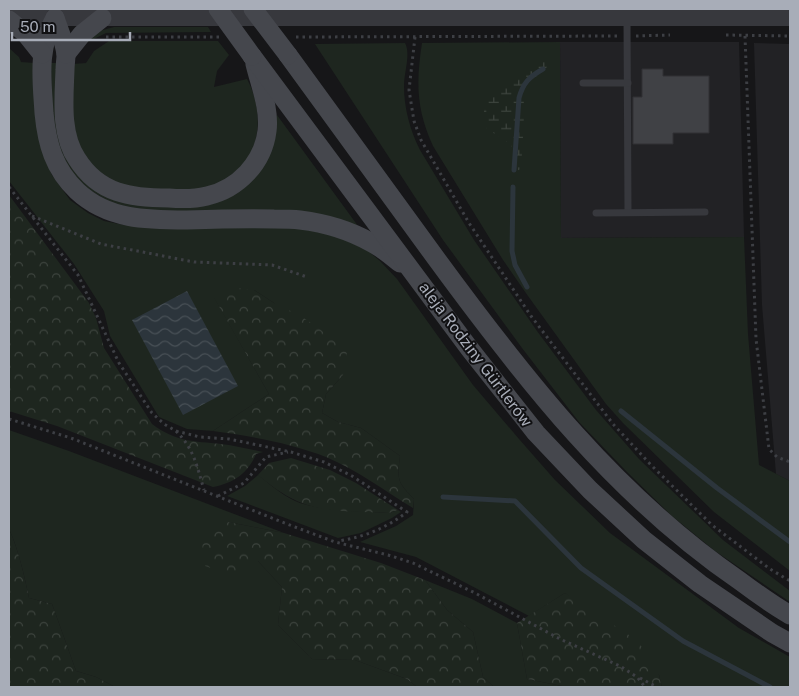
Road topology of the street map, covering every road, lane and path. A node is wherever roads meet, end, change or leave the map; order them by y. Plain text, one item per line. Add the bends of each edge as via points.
1 (218, 9) edge
2 (253, 9) edge
3 (55, 12) edge
4 (564, 13) edge
5 (621, 14) edge
6 (102, 18) junction
7 (745, 18) junction
8 (790, 18) edge
9 (9, 19) edge
10 (718, 35) dead end
11 (628, 36) junction
12 (675, 36) dead end
13 (745, 36) junction
14 (790, 36) edge
15 (220, 37) dead end
16 (415, 37) junction
17 (100, 42) dead end
18 (288, 46) junction
19 (42, 54) junction
20 (66, 54) junction
21 (252, 56) junction
22 (583, 83) dead end
23 (628, 84) junction
24 (9, 187) edge
25 (628, 212) junction
26 (705, 212) dead end
27 (596, 213) dead end
28 (31, 216) junction
29 (413, 272) junction
30 (307, 277) dead end
31 (9, 419) edge
32 (176, 431) junction
33 (290, 452) junction
34 (790, 462) edge
35 (204, 490) junction
36 (218, 496) junction
37 (335, 542) junction
38 (790, 581) edge
39 (790, 615) edge
40 (790, 644) edge
41 (637, 677) junction
42 (645, 687) edge
43 (657, 687) edge

1 - 21 main road, aleja Rodziny Gürtlerów, bridge
2 - 18 main road, aleja Rodziny Gürtlerów, bridge
3 - 6 street
3 - 9 street
3 - 19 main road
3 - 20 main road
4 - 5 street
4 - 6 street
5 - 7 street
5 - 11 lane
6 - 20 main road via 82,34
7 - 8 street
7 - 13 path
9 - 19 main road
10 - 13 path
11 - 12 path
11 - 16 path
11 - 23 lane
13 - 14 path
13 - 34 path via 756,339 769,449 777,457
15 - 17 path via 106,37
16 - 18 path
16 - 38 path via 409,90 421,140 469,223 531,316 613,424 651,465 712,525
18 - 39 main road, aleja Rodziny Gürtlerów via 490,331 552,409 660,519 715,564
19 - 29 main road via 46,132 56,164 70,184 104,210 148,220 300,220 336,228 372,243
20 - 21 main road via 68,136 75,157 87,173 121,194 185,199 227,190 254,165 262,150 268,116
21 - 29 main road, aleja Rodziny Gürtlerów
22 - 23 lane
23 - 25 lane
24 - 28 path
25 - 26 lane
25 - 27 lane
28 - 30 path via 101,244 194,262 272,265
28 - 32 path via 78,275 119,363 152,414
29 - 40 main road, aleja Rodziny Gürtlerów via 536,433 590,490 644,540 700,584
31 - 35 path via 71,438
32 - 33 path
32 - 35 path via 194,455
33 - 36 path via 266,457 244,483
33 - 37 path via 324,462 352,476 407,512 359,538
35 - 36 path
36 - 37 path
37 - 41 path via 413,563
41 - 42 path
41 - 43 path

